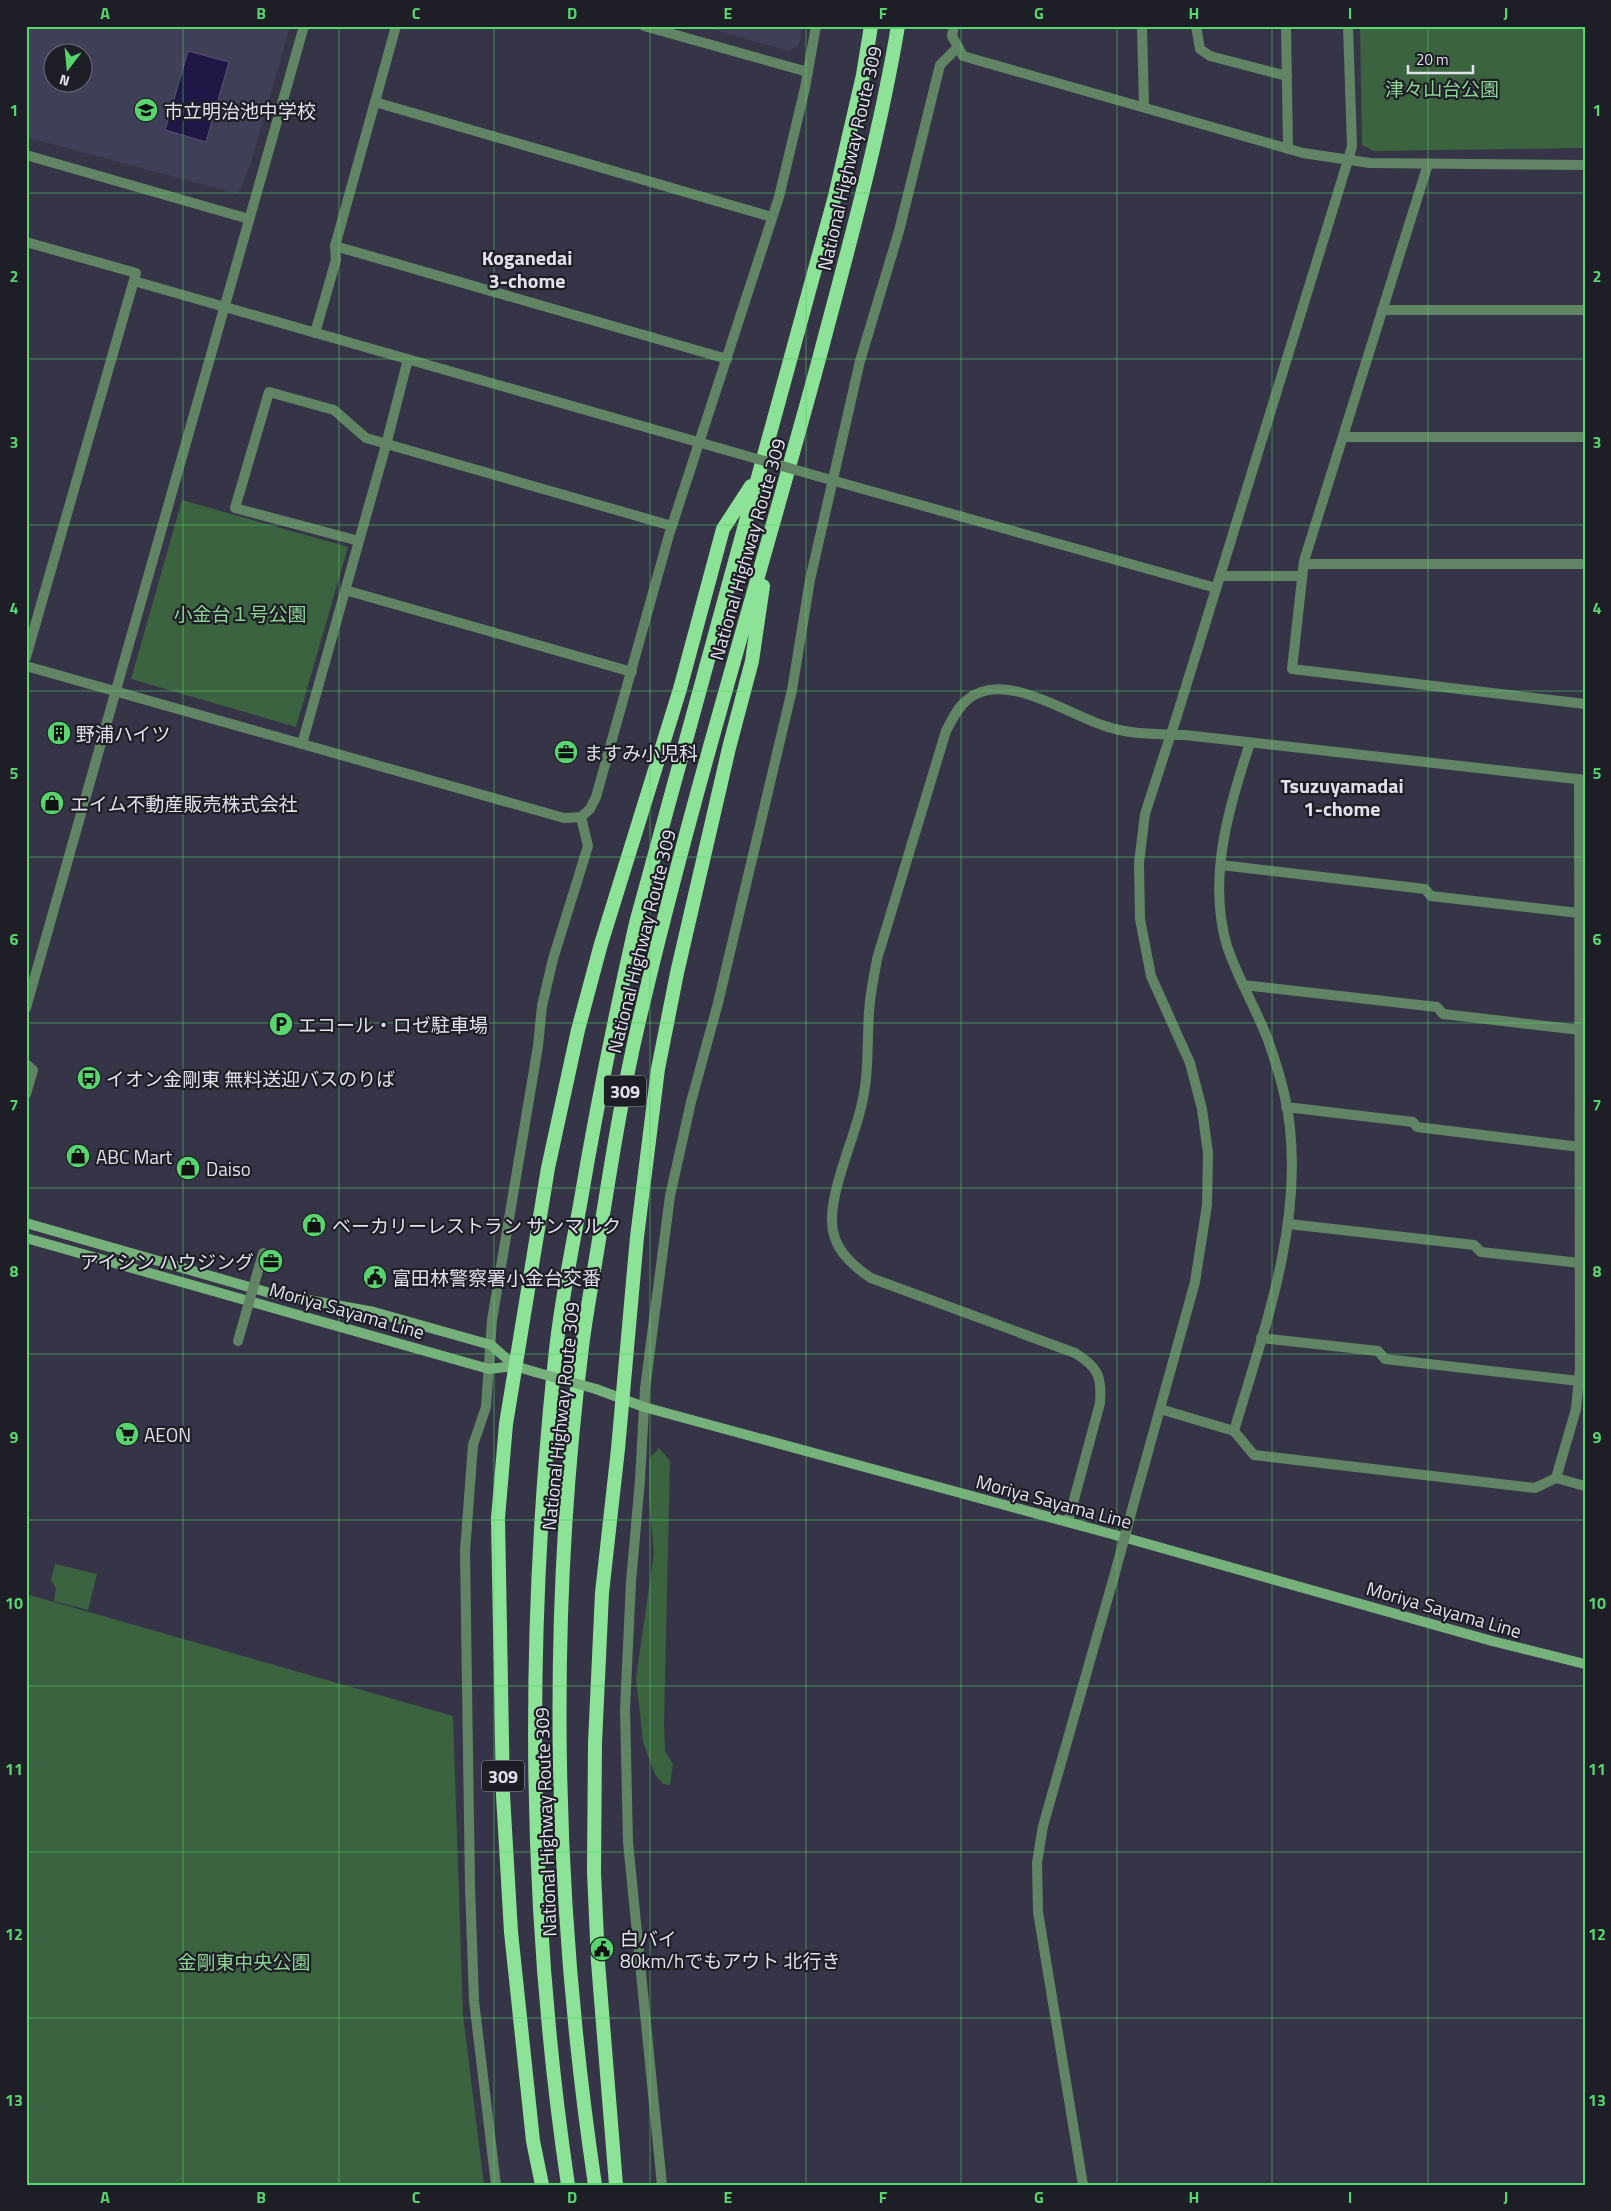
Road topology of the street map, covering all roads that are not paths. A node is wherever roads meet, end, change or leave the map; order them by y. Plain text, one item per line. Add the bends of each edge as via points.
1 (304, 26) edge
2 (396, 26) edge
3 (644, 26) edge
4 (816, 26) edge
5 (871, 26) edge
6 (898, 26) edge
7 (954, 26) edge
8 (1142, 26) edge
9 (1196, 26) edge
10 (1286, 26) edge
11 (1348, 26) edge
12 (958, 47) junction
13 (808, 72) junction
14 (1286, 76) junction
15 (374, 102) junction
16 (1144, 108) junction
17 (1288, 149) junction
18 (26, 155) edge
19 (1348, 160) junction
20 (1428, 164) junction
21 (1585, 165) edge
22 (772, 217) junction
23 (249, 219) junction
24 (26, 242) edge
25 (335, 246) junction
26 (134, 281) junction
27 (224, 307) junction
28 (1382, 310) junction
29 (1585, 310) edge
30 (316, 333) junction
31 (726, 359) junction
32 (408, 360) junction
33 (1343, 437) junction
34 (1585, 437) edge
35 (700, 443) junction
36 (386, 445) junction
37 (759, 474) junction
38 (833, 480) junction
39 (672, 526) junction
40 (771, 532) junction
41 (359, 541) junction
42 (1304, 564) junction
43 (1585, 564) edge
44 (1220, 576) junction
45 (1302, 576) junction
46 (1216, 588) junction
47 (345, 590) junction
48 (26, 657) edge
49 (26, 666) edge
50 (632, 672) junction
51 (116, 691) junction
52 (1585, 704) edge
53 (1250, 742) junction
54 (302, 744) junction
55 (1582, 780) edge
56 (581, 817) junction
57 (1221, 865) junction
58 (1580, 914) junction
59 (1243, 985) junction
60 (26, 1008) edge
61 (1580, 1030) junction
62 (26, 1064) edge
63 (26, 1094) edge
64 (1286, 1107) junction
65 (1580, 1147) junction
66 (1582, 1196) edge
67 (26, 1223) edge
68 (1289, 1224) junction
69 (26, 1238) edge
70 (263, 1253) dead end
71 (1580, 1263) junction
72 (1261, 1338) junction
73 (238, 1341) dead end
74 (490, 1345) junction
75 (515, 1366) junction
76 (489, 1368) junction
77 (1579, 1381) junction
78 (622, 1398) junction
79 (644, 1408) junction
80 (1160, 1409) junction
81 (1234, 1431) junction
82 (1556, 1478) junction
83 (1585, 1486) edge
84 (1068, 1522) junction
85 (1585, 1664) edge
86 (496, 2185) edge
87 (542, 2185) edge
88 (568, 2185) edge
89 (595, 2185) edge
90 (616, 2185) edge
91 (662, 2185) edge
92 (1083, 2185) edge

1 - 23 street
2 - 15 street
3 - 13 street
4 - 13 street
5 - 37 highway, National Highway Route 309 / 309 via 846,152
6 - 40 highway, National Highway Route 309 / 309 via 866,184
7 - 12 street via 952,36
8 - 16 street
9 - 14 street via 1200,49 1210,56
10 - 14 street
11 - 19 street via 1352,146
12 - 16 street via 963,56
12 - 38 street via 940,65 899,231 860,361
13 - 22 street
14 - 17 street
15 - 22 street
15 - 25 street
16 - 17 street
17 - 19 street
18 - 23 street
19 - 20 street
19 - 44 street
20 - 21 street
20 - 28 street
22 - 31 street
23 - 27 street
24 - 26 street via 136,273
25 - 30 street via 336,260
25 - 31 street
26 - 27 street
26 - 48 street
27 - 30 street
27 - 51 street
28 - 29 street
28 - 33 street
30 - 32 street
31 - 35 street
32 - 35 street
32 - 36 street
33 - 34 street
33 - 42 street
35 - 38 street, bridge
35 - 39 street
36 - 39 street
36 - 41 street
36 - 41 street via 366,438 334,410 268,392 234,508
37 - 75 highway via 723,529 680,689 580,1020 548,1168
37 - 88 highway, National Highway Route 309 / 309 via 629,952 609,1040 562,1301 554,1367 537,1594 535,1813 554,2083
38 - 46 street
38 - 79 street via 810,580 792,690 670,1196
39 - 50 street
40 - 78 highway via 752,661 666,1020 637,1237
40 - 89 highway, National Highway Route 309 / 309 via 675,877 640,1019 610,1171 582,1348 562,1606 562,1783 567,1940 581,2089
41 - 47 street
42 - 43 street
42 - 45 street
44 - 45 street
44 - 46 street
45 - 52 street via 1292,669
46 - 80 street, bridge via 1145,814 1139,863 1140,919 1151,976 1190,1063 1202,1109 1208,1153 1207,1205 1195,1282
47 - 50 street
47 - 54 street
49 - 51 street
50 - 56 street via 596,797
51 - 54 street
51 - 60 street
53 - 55 street
53 - 57 street via 1233,794
53 - 84 street via 1134,733 1103,726 1006,688 968,698 946,732 871,987 867,1075 833,1204 835,1240 855,1267 871,1278 1089,1361 1101,1384 1100,1403
54 - 56 street via 564,818
55 - 58 street
56 - 74 street via 588,846 542,1006
57 - 58 street via 1426,890 1431,896
57 - 59 street via 1221,917 1227,945
58 - 61 street
59 - 61 street via 1437,1007 1443,1014
59 - 64 street via 1268,1040
61 - 65 street
62 - 63 street via 33,1070
64 - 65 street
64 - 68 street via 1292,1171
65 - 66 street
66 - 71 street
67 - 74 main road, Moriya Sayama Line via 270,1293 374,1312
68 - 71 street via 1474,1245 1481,1252
68 - 72 street
69 - 76 main road, Moriya Sayama Line
70 - 73 street, bridge
71 - 77 street
72 - 77 street via 1378,1351 1385,1359
72 - 81 street
74 - 75 main road, Moriya Sayama Line
74 - 76 street
75 - 76 main road, Moriya Sayama Line
75 - 78 main road, Moriya Sayama Line, bridge
75 - 87 highway, 309 via 498,1518 503,1795 511,1932 533,2141
76 - 86 street via 486,1407 472,1445 465,1627 474,2001
77 - 82 street via 1576,1409
78 - 79 main road, Moriya Sayama Line
78 - 90 highway via 602,1593 595,1743 594,1872
79 - 84 main road, Moriya Sayama Line
79 - 91 street via 626,1699 627,1833
80 - 81 street
80 - 92 street, bridge via 1043,1826 1036,1863 1038,1912
81 - 82 street via 1254,1454 1535,1488
82 - 83 street
84 - 85 main road, Moriya Sayama Line

